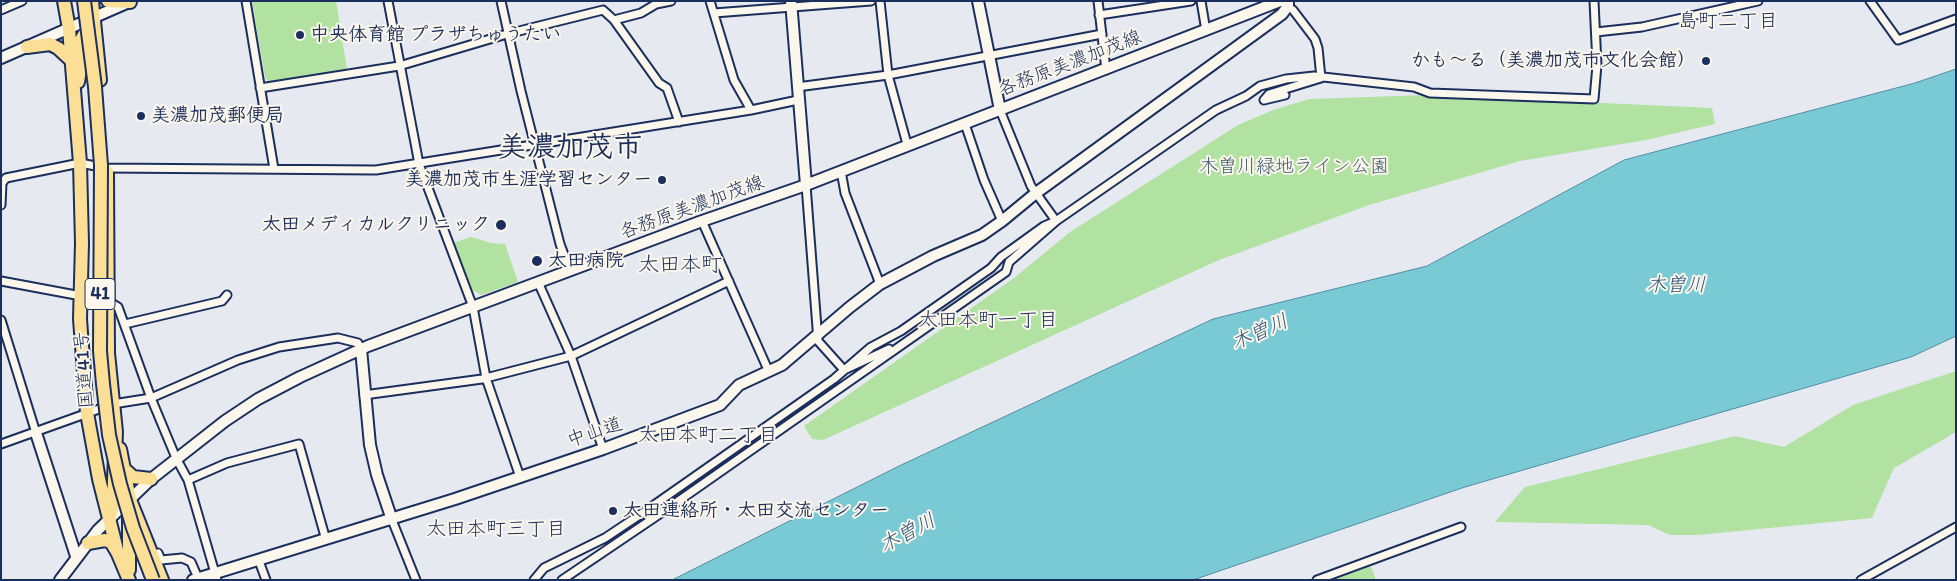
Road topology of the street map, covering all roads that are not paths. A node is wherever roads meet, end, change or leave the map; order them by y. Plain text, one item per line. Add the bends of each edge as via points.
1 (22, 1) edge
2 (64, 1) edge
3 (82, 1) edge
4 (92, 1) edge
5 (108, 1) edge
6 (246, 1) edge
7 (388, 1) edge
8 (501, 1) edge
9 (671, 1) edge
10 (710, 1) edge
11 (871, 1) edge
12 (880, 1) edge
13 (978, 1) edge
14 (1098, 1) edge
15 (1192, 1) edge
16 (1201, 1) edge
17 (1280, 1) edge
18 (1594, 1) edge
19 (1758, 1) edge
20 (1870, 1) edge
21 (130, 2) edge
22 (792, 4) edge
23 (1290, 6) edge
24 (1, 10) edge
25 (714, 13) junction
26 (1099, 15) junction
27 (94, 18) junction
28 (1956, 19) edge
29 (614, 20) junction
30 (69, 29) junction
31 (1206, 31) junction
32 (1596, 32) junction
33 (507, 34) junction
34 (1102, 34) junction
35 (27, 47) junction
36 (989, 54) junction
37 (1, 58) edge
38 (71, 60) junction
39 (399, 66) junction
40 (1106, 70) junction
41 (888, 75) junction
42 (1321, 78) junction
43 (797, 87) junction
44 (260, 88) junction
45 (1286, 95) dead end
46 (798, 100) junction
47 (751, 110) junction
48 (1000, 110) junction
49 (76, 122) junction
50 (679, 122) junction
51 (965, 124) junction
52 (907, 144) junction
53 (535, 145) junction
54 (80, 163) junction
55 (419, 164) junction
56 (106, 168) junction
57 (274, 169) junction
58 (841, 170) junction
59 (806, 185) junction
60 (1036, 193) junction
61 (1, 205) edge
62 (702, 221) junction
63 (1002, 221) junction
64 (1056, 221) junction
65 (570, 271) junction
66 (1, 281) edge
67 (729, 281) junction
68 (538, 282) junction
69 (880, 284) junction
70 (227, 295) dead end
71 (80, 296) junction
72 (108, 302) junction
73 (473, 307) junction
74 (115, 315) junction
75 (1, 320) edge
76 (125, 324) junction
77 (817, 335) junction
78 (894, 349) junction
79 (361, 350) junction
80 (571, 356) junction
81 (844, 370) junction
82 (769, 372) junction
83 (486, 378) junction
84 (364, 395) junction
85 (151, 398) junction
86 (112, 404) junction
87 (87, 413) junction
88 (116, 432) junction
89 (36, 433) junction
90 (1, 444) edge
91 (603, 449) junction
92 (176, 458) junction
93 (123, 468) junction
94 (520, 477) junction
95 (151, 478) junction
96 (188, 480) junction
97 (130, 500) junction
98 (109, 518) junction
99 (392, 520) junction
100 (139, 524) junction
101 (1461, 527) dead end
102 (1956, 527) edge
103 (326, 540) junction
104 (88, 543) junction
105 (118, 554) junction
106 (76, 556) junction
107 (182, 558) junction
108 (259, 561) junction
109 (216, 577) edge
110 (155, 578) edge
111 (196, 579) edge
112 (60, 580) edge
113 (130, 580) edge
114 (266, 580) edge
115 (416, 580) edge
116 (534, 580) edge
117 (562, 580) edge
118 (1317, 580) edge
119 (1861, 580) edge

1 - 24 street
2 - 30 highway
3 - 30 highway via 80,18
3 - 110 highway, 国道41号 / 41, bridge via 95,87 101,164 100,351 104,392 120,484 133,528
4 - 27 highway
5 - 21 highway
6 - 44 street
7 - 39 street
8 - 33 street
9 - 29 street
10 - 25 street
11 - 22 street
12 - 41 street
13 - 36 street
14 - 26 street
15 - 26 street
16 - 31 street
17 - 31 street, 各務原美濃加茂線
18 - 32 street
19 - 32 street via 1642,27
20 - 28 street via 1898,40
21 - 27 street
22 - 25 street
22 - 43 street
23 - 42 street via 1311,32 1318,48
23 - 60 street, 中山道
25 - 47 street via 734,80
26 - 34 street
27 - 30 street
27 - 49 highway via 81,40
27 - 56 highway
29 - 33 street via 603,10
29 - 50 street via 659,83 667,88
30 - 35 street
30 - 38 highway
31 - 40 street, 各務原美濃加茂線
32 - 42 street via 1594,98 1430,93 1388,83
33 - 39 street
33 - 53 street
34 - 36 street
34 - 40 street
35 - 37 street
35 - 38 highway via 50,44
36 - 41 street
36 - 48 street
38 - 49 highway
39 - 44 street
39 - 55 street
40 - 48 street, 各務原美濃加茂線
41 - 43 street
41 - 52 street
42 - 45 street via 1269,94 1264,100
42 - 64 street via 1286,79 1260,86 1216,110
43 - 46 street
44 - 57 street
46 - 47 street
46 - 59 street
47 - 50 street
48 - 51 street, 各務原美濃加茂線
48 - 60 street
49 - 54 highway
50 - 53 street
51 - 52 street, 各務原美濃加茂線
51 - 63 street
52 - 58 street, 各務原美濃加茂線
53 - 55 street
53 - 65 street
54 - 56 street
54 - 61 street via 6,178 2,183
54 - 71 highway
55 - 57 street via 376,170
55 - 73 street
56 - 57 street
56 - 72 highway
58 - 59 street, 各務原美濃加茂線
58 - 69 street via 845,193
59 - 62 street, 各務原美濃加茂線
59 - 77 street
60 - 63 street, 中山道
60 - 64 street
62 - 65 street, 各務原美濃加茂線
62 - 67 street
63 - 69 street, 中山道 via 982,235
64 - 78 street via 1009,262 1006,272
64 - 81 street via 1000,257 991,268 902,331 871,347
65 - 68 street, 各務原美濃加茂線
66 - 71 street
67 - 80 street
67 - 82 street
68 - 73 street, 各務原美濃加茂線
68 - 80 street
69 - 77 street, 中山道
70 - 76 street via 222,301
71 - 72 street
71 - 87 highway
72 - 74 highway
73 - 79 street, 各務原美濃加茂線
73 - 83 street
74 - 76 street
74 - 86 highway
75 - 89 street
76 - 85 street
77 - 81 street via 818,341
77 - 82 street, 中山道
78 - 81 street
78 - 117 street
79 - 84 street
79 - 85 street via 358,343 338,338 279,347 238,360
79 - 92 street, 各務原美濃加茂線 via 258,399
80 - 83 street
80 - 91 street
81 - 116 street via 644,512 605,538 544,568
82 - 91 street, 中山道 via 739,385 720,406
83 - 84 street
83 - 94 street
84 - 99 street via 373,462
85 - 86 street
85 - 92 street
86 - 87 street
86 - 88 highway
87 - 89 street
87 - 98 highway
88 - 93 highway
88 - 98 highway via 113,505
89 - 90 street
89 - 106 street
91 - 94 street, 中山道
92 - 95 street, 各務原美濃加茂線
92 - 96 street
93 - 95 highway via 134,477
93 - 97 highway
94 - 99 street, 中山道
95 - 97 street, 各務原美濃加茂線
96 - 103 street via 227,462 299,444
96 - 109 street
97 - 98 street, 各務原美濃加茂線
97 - 100 highway
97 - 113 highway
98 - 104 street, 各務原美濃加茂線
98 - 105 highway
99 - 103 street, 中山道
99 - 115 street
100 - 107 street via 147,531 161,560
100 - 110 highway
101 - 118 street
102 - 119 street
103 - 108 street, 中山道
104 - 105 highway via 111,542
104 - 106 street, 各務原美濃加茂線
105 - 113 highway
106 - 112 street, 各務原美濃加茂線
107 - 110 street via 162,566
107 - 111 street via 191,562
108 - 109 street, 中山道
108 - 114 street
109 - 111 street, 中山道

